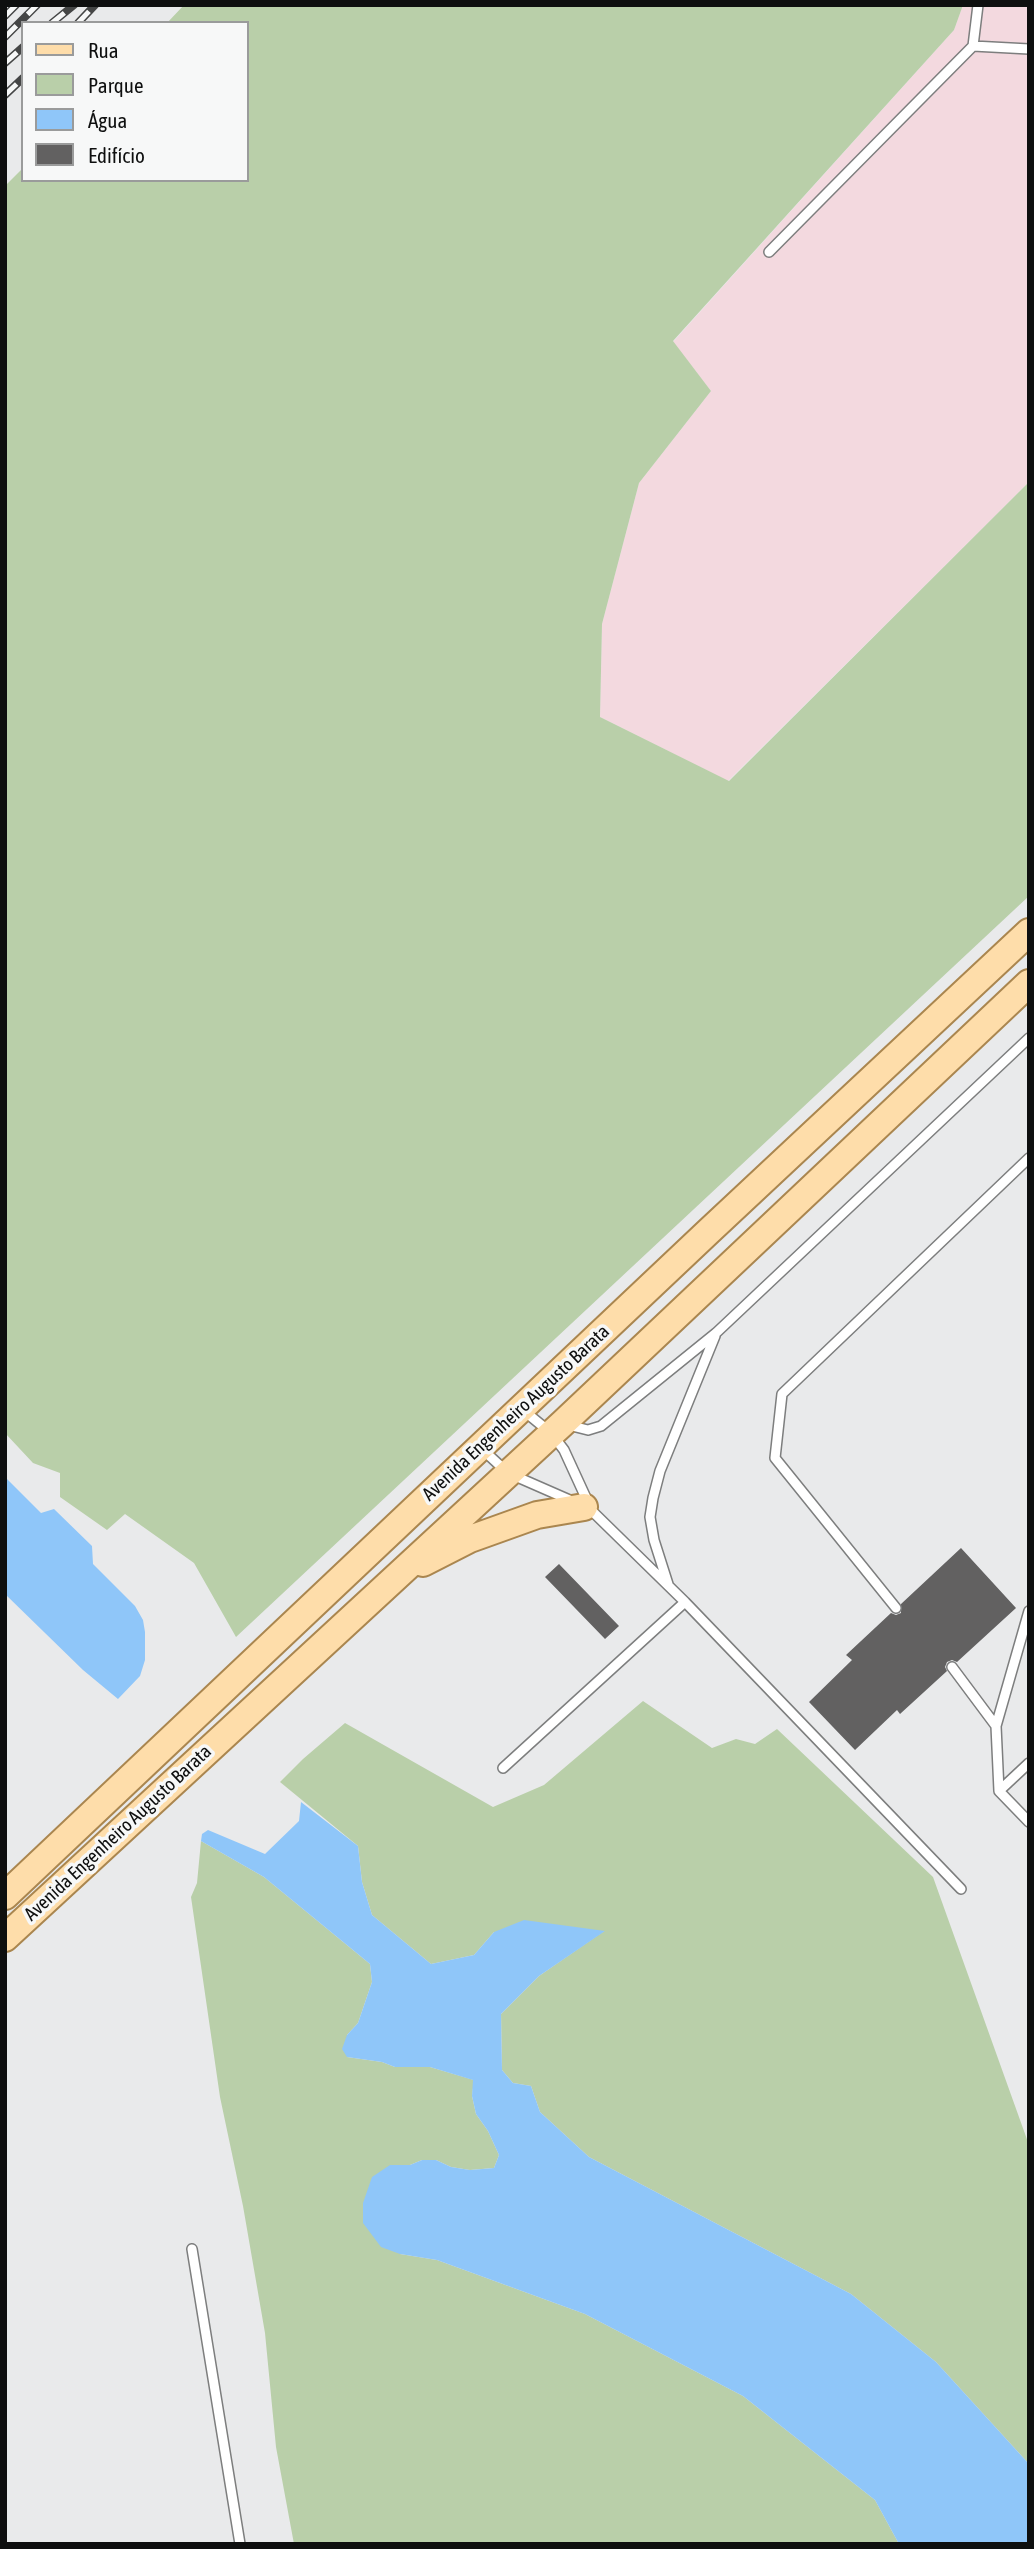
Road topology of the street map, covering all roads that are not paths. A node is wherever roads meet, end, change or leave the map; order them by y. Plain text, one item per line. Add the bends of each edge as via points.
1 (978, 5) edge
2 (973, 46) junction
3 (1029, 49) edge
4 (769, 252) dead end
5 (1029, 932) edge
6 (1029, 983) edge
7 (1029, 1038) edge
8 (1029, 1158) edge
9 (716, 1333) junction
10 (521, 1409) junction
11 (557, 1428) junction
12 (480, 1447) junction
13 (508, 1474) junction
14 (588, 1509) junction
15 (391, 1581) junction
16 (669, 1586) junction
17 (685, 1602) junction
18 (897, 1608) dead end
19 (1029, 1611) edge
20 (952, 1667) dead end
21 (996, 1726) junction
22 (1029, 1763) edge
23 (503, 1768) dead end
24 (999, 1791) junction
25 (1029, 1822) edge
26 (961, 1889) dead end
27 (5, 1896) edge
28 (5, 1938) edge
29 (192, 2249) dead end
30 (240, 2544) edge

1 - 2 lane
2 - 3 lane
2 - 4 lane
5 - 10 main road, Avenida Engenheiro Augusto Barata
6 - 11 main road, Avenida Engenheiro Augusto Barata
7 - 9 lane
8 - 18 lane via 782,1394 775,1458
9 - 11 lane via 601,1426
9 - 16 lane via 660,1471 650,1517
10 - 11 lane
10 - 12 main road, Avenida Engenheiro Augusto Barata
11 - 13 main road, Avenida Engenheiro Augusto Barata
11 - 14 lane
12 - 13 lane
12 - 27 main road, Avenida Engenheiro Augusto Barata
13 - 14 lane
13 - 15 main road, Avenida Engenheiro Augusto Barata
14 - 15 main road via 537,1515 470,1539
14 - 16 lane
15 - 28 main road, Avenida Engenheiro Augusto Barata
16 - 17 lane
17 - 23 lane
17 - 26 lane
19 - 21 lane
20 - 21 lane
21 - 24 lane
22 - 24 lane
24 - 25 lane
29 - 30 lane

